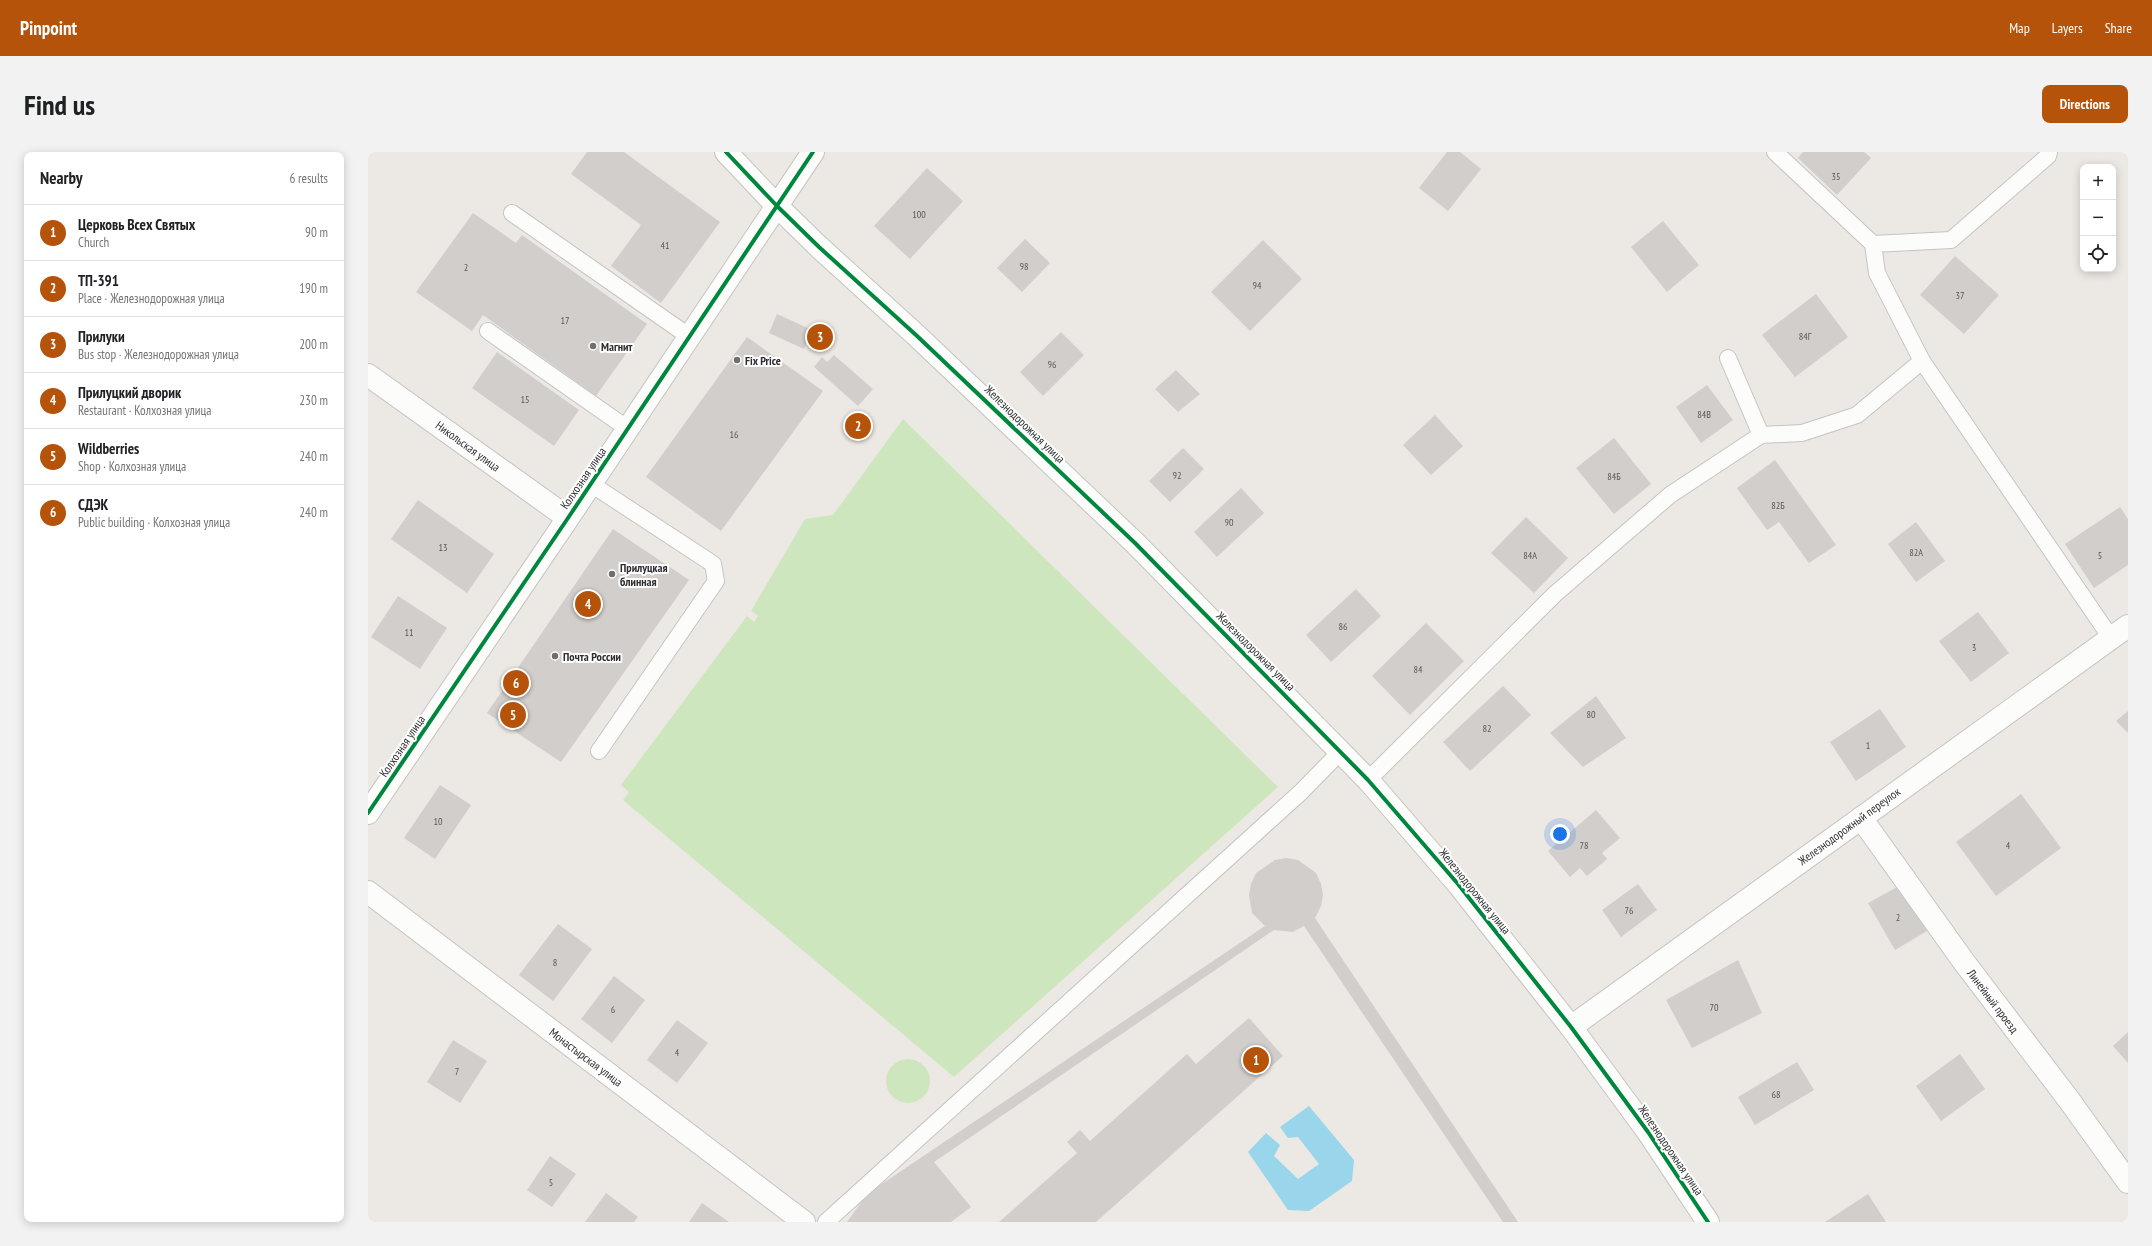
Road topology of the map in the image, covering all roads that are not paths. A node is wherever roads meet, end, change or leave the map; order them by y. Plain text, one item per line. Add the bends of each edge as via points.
1 (726, 152) edge
2 (813, 152) edge
3 (1775, 152) edge
4 (2049, 152) edge
5 (777, 206) junction
6 (512, 213) dead end
7 (1873, 244) junction
8 (488, 331) dead end
9 (690, 337) junction
10 (1728, 358) dead end
11 (1922, 361) junction
12 (368, 374) edge
13 (628, 429) junction
14 (1761, 435) junction
15 (591, 484) junction
16 (568, 518) junction
17 (2120, 632) edge
18 (1341, 751) junction
19 (599, 752) dead end
20 (1368, 780) junction
21 (368, 813) edge
22 (1861, 818) junction
23 (368, 892) edge
24 (1571, 1027) junction
25 (2128, 1182) edge
26 (804, 1222) edge
27 (826, 1222) edge
28 (1708, 1222) edge

1 - 5 street, Железнодорожная улица
2 - 5 street, Колхозная улица
3 - 7 lane
4 - 7 lane via 2048,156 1951,240
5 - 9 street, Колхозная улица
5 - 18 street, Железнодорожная улица via 1135,543
6 - 9 lane
7 - 11 lane via 1877,273
8 - 13 lane
9 - 13 street, Колхозная улица
10 - 14 lane
11 - 14 lane via 1857,415 1802,433
11 - 17 lane
12 - 16 street, Никольская улица
13 - 15 street, Колхозная улица
14 - 20 lane via 1670,495 1555,594
15 - 16 street, Колхозная улица
15 - 19 lane via 712,564 716,581
16 - 21 street, Колхозная улица
17 - 22 street, Железнодорожный переулок
18 - 20 street, Железнодорожная улица
18 - 27 lane via 1301,792
20 - 24 street, Железнодорожная улица via 1458,884
22 - 24 street, Железнодорожный переулок
22 - 25 street, Линейный проезд via 1964,962
23 - 26 street, Монастырская улица
24 - 28 street, Железнодорожная улица via 1648,1132

